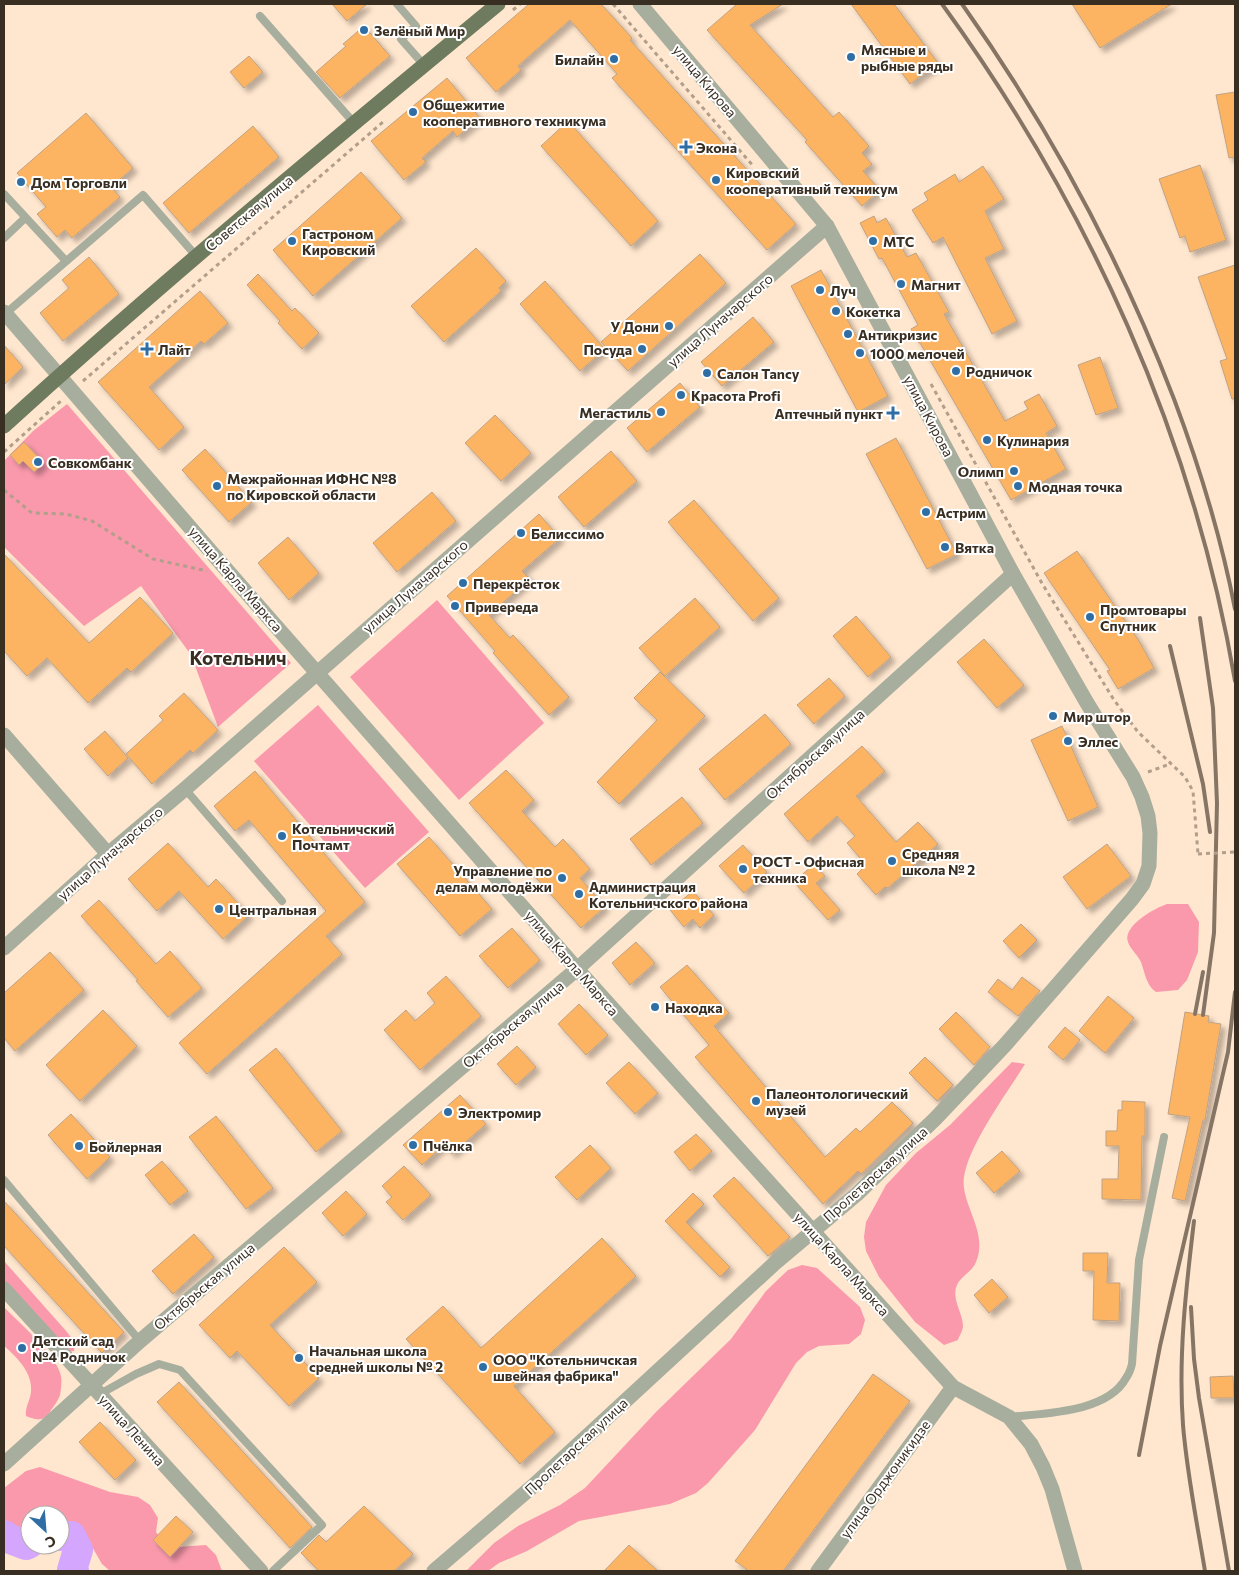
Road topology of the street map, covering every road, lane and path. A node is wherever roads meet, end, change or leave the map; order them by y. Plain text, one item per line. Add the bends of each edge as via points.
1 (397, 4) edge
2 (498, 4) edge
3 (520, 4) edge
4 (613, 4) edge
5 (640, 4) edge
6 (512, 10) dead end
7 (260, 16) dead end
8 (424, 65) junction
9 (386, 120) dead end
10 (354, 123) junction
11 (759, 172) dead end
12 (4, 194) edge
13 (25, 218) junction
14 (827, 226) junction
15 (4, 238) edge
16 (197, 257) junction
17 (66, 261) junction
18 (4, 313) edge
19 (59, 375) junction
20 (72, 390) junction
21 (4, 426) edge
22 (958, 431) dead end
23 (4, 452) edge
24 (4, 490) edge
25 (1014, 574) junction
26 (232, 576) junction
27 (317, 672) junction
28 (4, 735) edge
29 (1170, 764) junction
30 (1133, 777) junction
31 (185, 789) junction
32 (1235, 852) edge
33 (108, 854) junction
34 (1149, 866) joint
35 (282, 901) dead end
36 (4, 948) edge
37 (577, 970) junction
38 (1164, 1137) dead end
39 (4, 1180) edge
40 (812, 1231) junction
41 (4, 1289) edge
42 (140, 1341) junction
43 (953, 1387) junction
44 (96, 1389) junction
45 (1009, 1417) junction
46 (4, 1464) edge
47 (261, 1571) edge
48 (273, 1571) edge
49 (434, 1571) edge
50 (818, 1571) edge
51 (1075, 1571) edge

1 - 8 lane via 416,26 401,39
2 - 8 main road, Советская улица
3 - 6 path
4 - 11 path
5 - 14 street, улица Кирова
7 - 10 lane
8 - 10 main road, Советская улица
9 - 20 path
10 - 16 main road, Советская улица
12 - 13 lane
13 - 15 lane
13 - 17 lane
14 - 25 street, улица Кирова
14 - 27 street, улица Луначарского
16 - 17 lane via 143,195
16 - 19 main road, Советская улица
17 - 18 lane
18 - 19 street, улица Карла Маркса
19 - 20 street, улица Карла Маркса
19 - 21 main road, Советская улица
20 - 23 path
20 - 26 street, улица Карла Маркса
22 - 29 path via 1043,585 1114,700 1138,732
24 - 26 path via 32,513 66,514 92,521 153,559
25 - 30 street, улица Кирова
25 - 37 street, Октябрьская улица
26 - 27 street, улица Карла Маркса
27 - 31 street, улица Луначарского
27 - 37 street, улица Карла Маркса
28 - 33 street
29 - 30 path
29 - 32 path, bridge via 1185,777 1193,791 1198,854
30 - 34 street, улица Кирова via 1148,816
31 - 33 street, улица Луначарского
31 - 35 lane
33 - 36 street, улица Луначарского
34 - 40 street, Пролетарская улица via 1132,900 999,1052 887,1165
37 - 40 street, улица Карла Маркса
37 - 42 street, Октябрьская улица
38 - 45 lane via 1139,1260 1132,1364 1126,1380 1112,1394 1094,1404
39 - 42 lane
40 - 43 street, улица Карла Маркса
40 - 49 street, Пролетарская улица via 533,1486
41 - 44 street, улица Ленина
42 - 44 street, Октябрьская улица
43 - 45 street, улица Карла Маркса
43 - 50 street, улица Орджоникидзе
44 - 46 street, Октябрьская улица
44 - 47 street, улица Ленина
44 - 48 lane via 159,1364 180,1370 322,1525
45 - 51 street, улица Карла Маркса via 1031,1444 1043,1466

